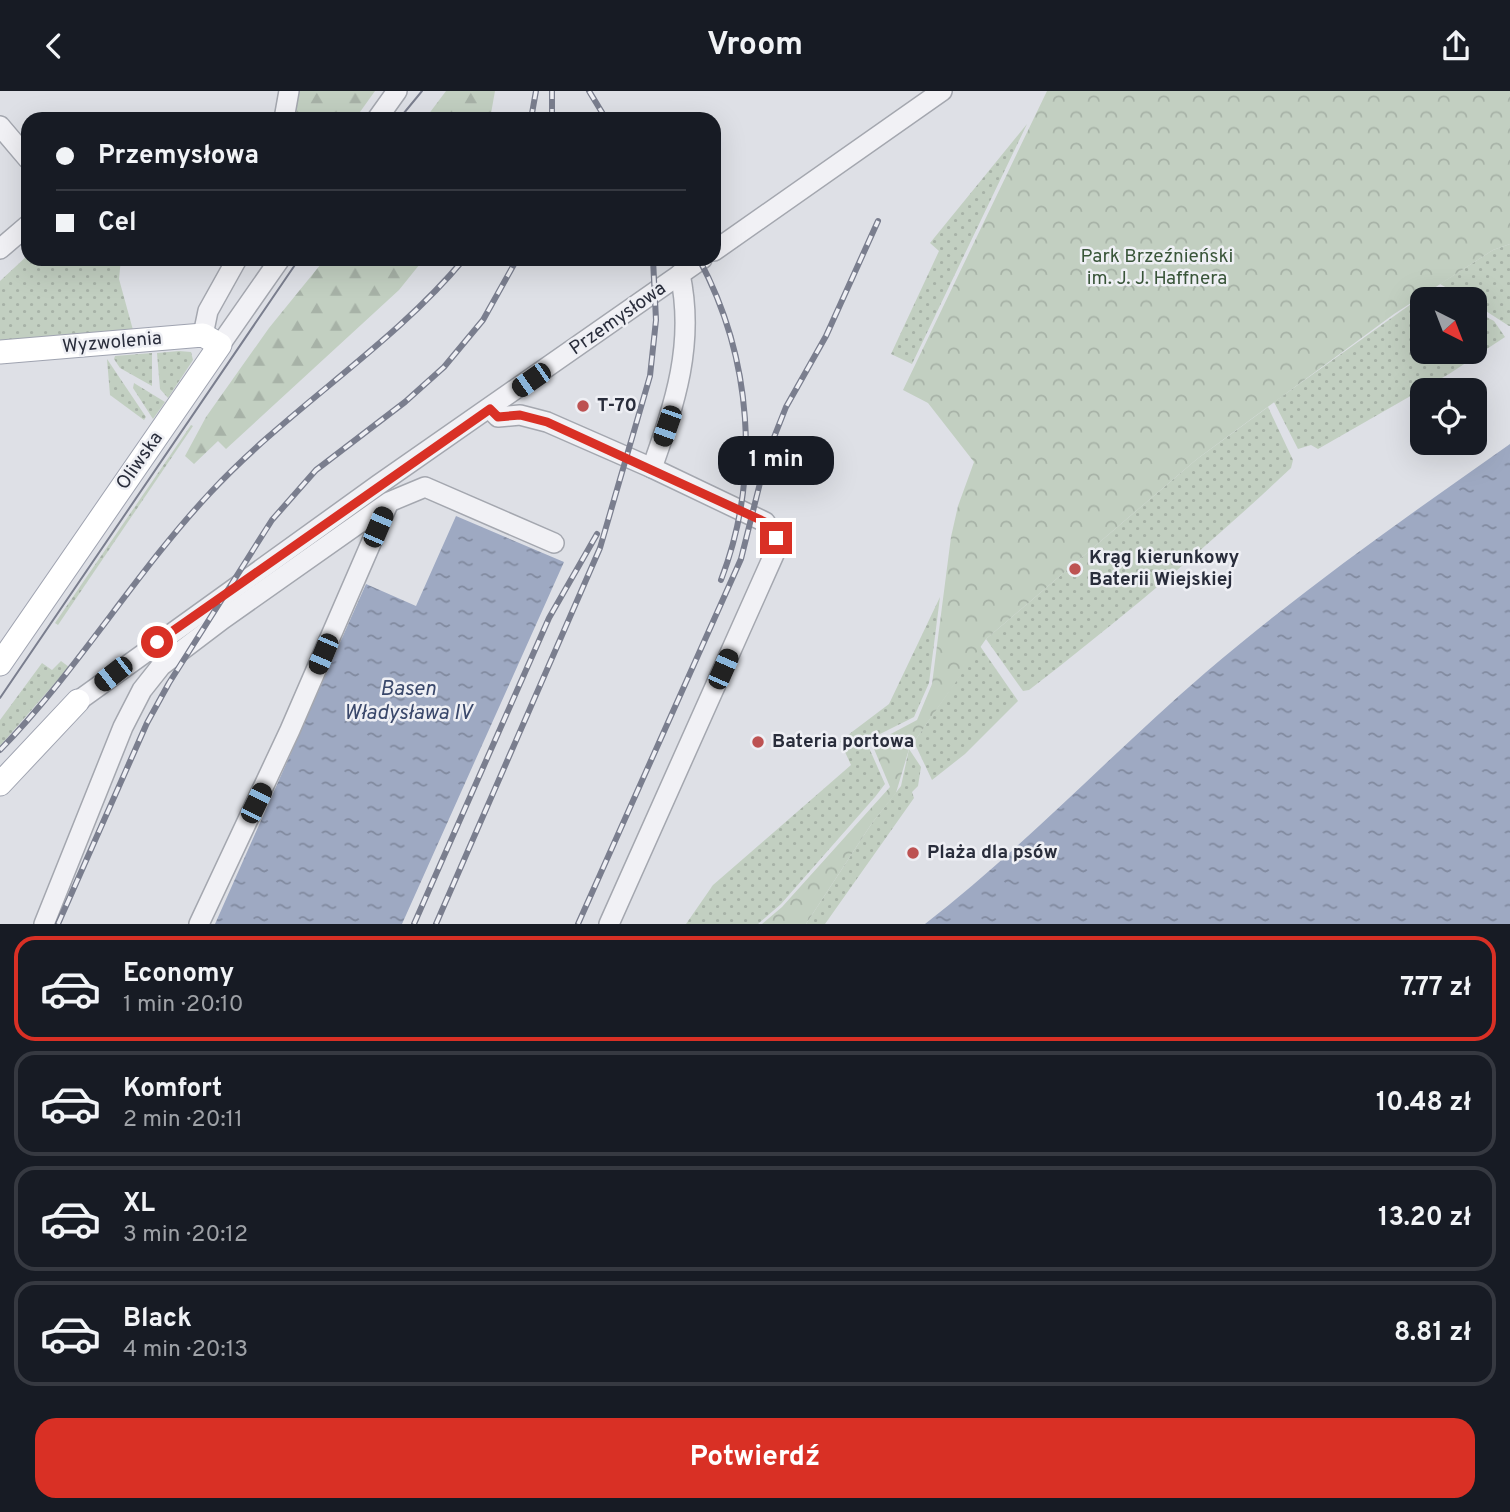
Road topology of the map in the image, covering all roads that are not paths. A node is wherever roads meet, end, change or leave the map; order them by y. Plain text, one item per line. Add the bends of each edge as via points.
1 (289, 91) edge
2 (397, 91) edge
3 (942, 91) edge
4 (285, 112) edge
5 (382, 112) edge
6 (0, 126) edge
7 (21, 151) edge
8 (21, 231) edge
9 (721, 246) edge
10 (0, 249) edge
11 (233, 266) edge
12 (274, 266) edge
13 (692, 266) edge
14 (680, 274) junction
15 (212, 340) junction
16 (0, 352) edge
17 (490, 409) junction
18 (652, 468) junction
19 (379, 485) junction
20 (389, 502) junction
21 (554, 543) dead end
22 (0, 664) edge
23 (78, 701) joint
24 (0, 784) edge
25 (44, 924) edge
26 (199, 924) edge
27 (609, 924) edge

1 - 4 street
2 - 5 street
3 - 9 street
6 - 7 street
8 - 10 street
11 - 15 street via 208,311
12 - 15 street, Oliwska
13 - 14 street, Przemysłowa
14 - 17 street, Przemysłowa
14 - 18 street via 687,307 685,348 675,405
15 - 16 main road, Wyzwolenia
15 - 22 main road, Oliwska
17 - 18 street via 498,417 520,415 547,422
17 - 19 street, Przemysłowa
18 - 27 street via 765,522 776,538 776,549
19 - 20 street
19 - 23 street, Przemysłowa
20 - 21 street via 425,487
20 - 25 street via 223,618 155,674 123,727
20 - 26 street
23 - 24 main road, Przemysłowa

